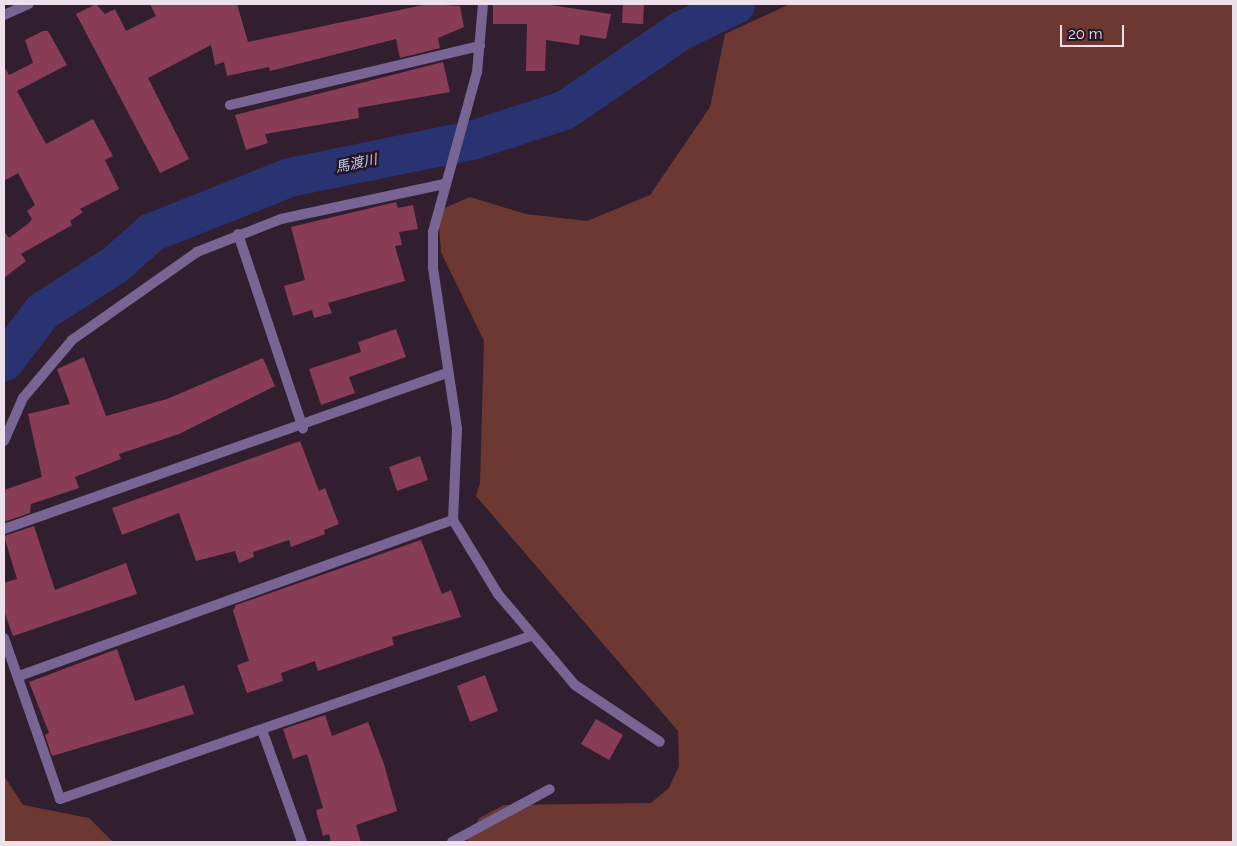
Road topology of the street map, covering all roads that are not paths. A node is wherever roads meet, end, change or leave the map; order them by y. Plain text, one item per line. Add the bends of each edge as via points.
1 (29, 4) edge
2 (483, 4) edge
3 (4, 15) edge
4 (480, 46) junction
5 (230, 105) dead end
6 (444, 184) junction
7 (238, 234) junction
8 (448, 373) junction
9 (303, 428) junction
10 (4, 441) edge
11 (453, 520) junction
12 (4, 529) edge
13 (531, 636) junction
14 (4, 638) edge
15 (19, 676) junction
16 (262, 730) junction
17 (660, 742) dead end
18 (550, 789) dead end
19 (302, 842) edge
20 (452, 842) edge

1 - 3 street
2 - 4 street
4 - 5 street
4 - 6 street via 477,72
6 - 7 street via 281,219
6 - 8 street via 434,232 433,268
7 - 9 street
7 - 10 street via 197,252 72,340 23,398
8 - 9 street
8 - 11 street via 457,429
9 - 12 street
11 - 13 street via 498,594
11 - 15 street
13 - 16 street
13 - 17 street via 575,685
14 - 15 street
15 - 16 street via 60,799
16 - 19 street
18 - 20 street

